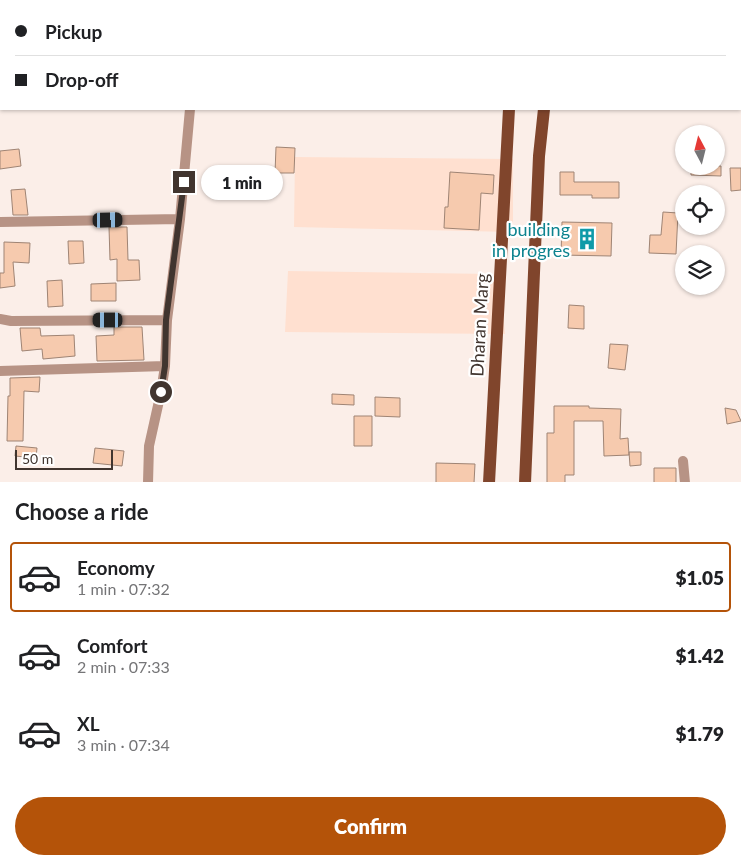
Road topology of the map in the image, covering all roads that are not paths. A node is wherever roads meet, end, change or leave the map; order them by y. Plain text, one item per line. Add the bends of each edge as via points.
1 (190, 110) edge
2 (508, 110) edge
3 (544, 110) edge
4 (180, 219) junction
5 (0, 222) edge
6 (0, 319) edge
7 (166, 320) junction
8 (165, 366) junction
9 (0, 371) edge
10 (683, 461) dead end
11 (148, 482) edge
12 (488, 482) edge
13 (525, 482) edge
14 (685, 482) edge

1 - 4 street
2 - 12 main road, Dharan Marg
3 - 13 main road via 539,156
4 - 5 street
4 - 7 street
6 - 7 street
7 - 8 street
8 - 9 street
8 - 11 street via 149,446
10 - 14 street

